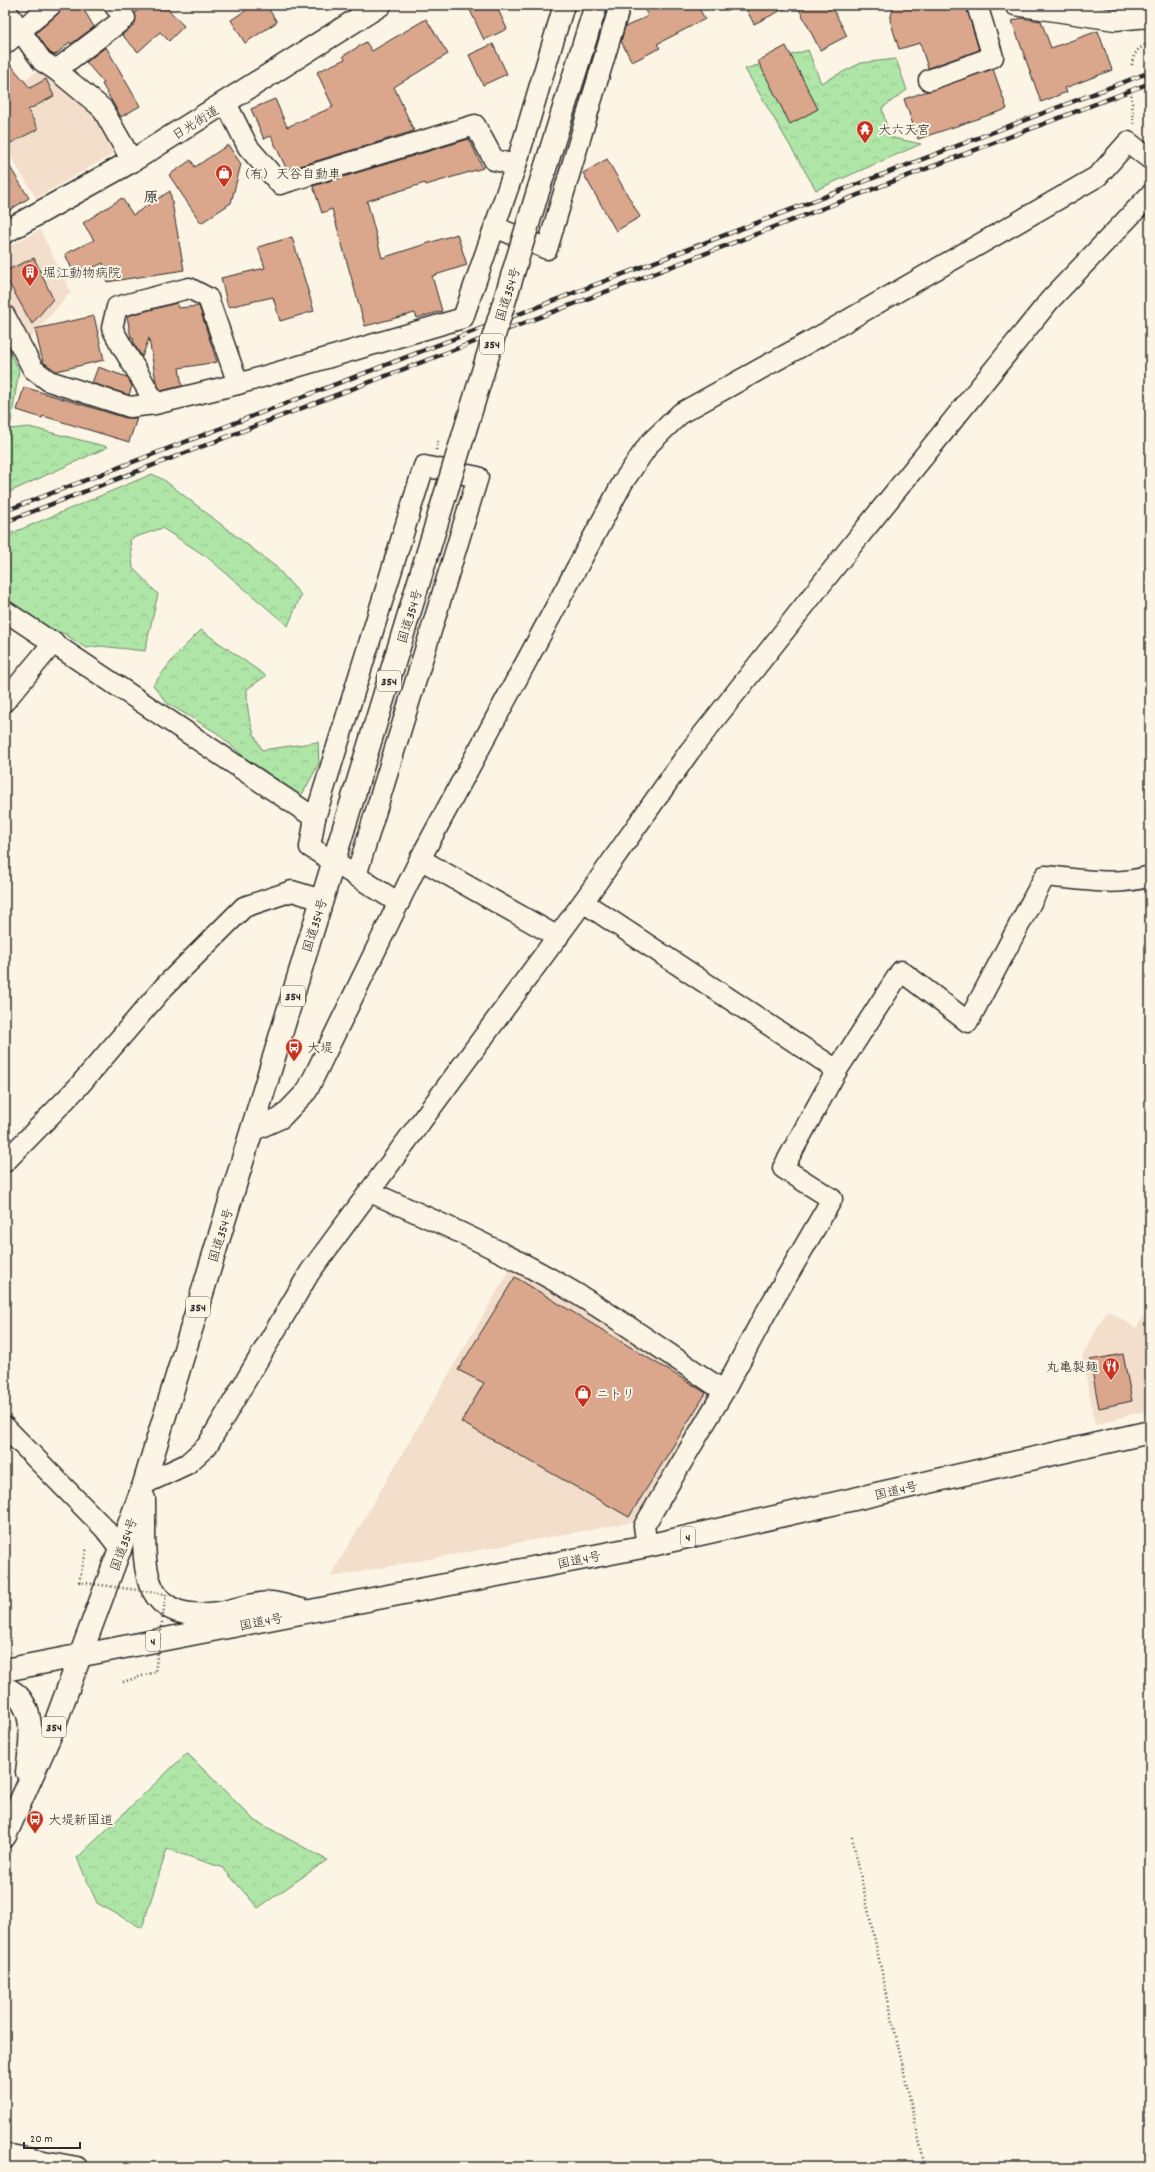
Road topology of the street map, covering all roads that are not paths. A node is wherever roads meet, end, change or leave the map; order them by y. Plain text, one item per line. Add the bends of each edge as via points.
1 (51, 5) edge
2 (114, 5) edge
3 (380, 5) edge
4 (564, 5) edge
5 (596, 5) edge
6 (620, 5) edge
7 (977, 5) edge
8 (1015, 5) edge
9 (5, 9) edge
10 (1149, 14) edge
11 (21, 30) junction
12 (5, 44) edge
13 (56, 70) junction
14 (929, 80) dead end
15 (226, 103) junction
16 (1150, 159) edge
17 (132, 161) junction
18 (516, 165) junction
19 (1150, 195) edge
20 (495, 227) junction
21 (5, 232) edge
22 (5, 316) edge
23 (238, 384) junction
24 (155, 404) junction
25 (5, 611) edge
26 (54, 642) junction
27 (5, 701) edge
28 (315, 818) junction
29 (420, 858) junction
30 (333, 862) junction
31 (356, 876) junction
32 (1150, 876) edge
33 (322, 900) junction
34 (583, 902) junction
35 (399, 903) junction
36 (558, 936) junction
37 (837, 1070) junction
38 (252, 1131) junction
39 (5, 1162) edge
40 (370, 1192) junction
41 (724, 1392) junction
42 (5, 1427) edge
43 (1150, 1432) edge
44 (144, 1484) junction
45 (647, 1546) junction
46 (121, 1550) junction
47 (312, 1612) junction
48 (82, 1655) junction
49 (5, 1670) edge
50 (5, 1688) edge
51 (23, 1797) junction
52 (5, 1836) edge
53 (5, 2154) edge
54 (77, 2167) edge

1 - 11 street
2 - 13 street via 125,18
3 - 15 main road, 日光街道
4 - 18 street
5 - 30 main road, 国道354号 / 354, bridge
6 - 20 street via 546,249
7 - 14 street via 993,57
8 - 10 street via 1115,20
9 - 11 street
11 - 12 street
11 - 13 street via 42,62
13 - 17 street via 102,108
15 - 17 main road, 日光街道
15 - 18 street via 248,147 280,184 475,125 494,160
16 - 29 street via 1128,142 1098,176 681,413 654,439 623,482
17 - 21 main road, 日光街道
18 - 20 street
19 - 34 street via 1050,300 849,549 689,752
20 - 23 street via 463,318
22 - 24 street via 33,369 48,381 130,407
23 - 24 street
23 - 24 street via 208,298 189,288 117,307 112,328 126,355 145,382
25 - 26 street
26 - 27 street
26 - 28 street
28 - 30 street via 310,847
28 - 31 street via 424,466 478,477
29 - 35 street
29 - 36 street
30 - 31 street
30 - 33 main road, 国道354号 / 354
31 - 35 street
32 - 37 street via 1141,879 1102,881 1045,876 968,1022 901,971
33 - 38 main road, 国道354号 / 354
33 - 39 street via 292,891 244,907 164,987 78,1088
34 - 36 street
34 - 37 street
35 - 38 street via 307,1091 281,1118
36 - 40 street
37 - 41 street via 783,1168 832,1199 764,1316
38 - 44 main road, 国道354号 / 354
40 - 41 street via 467,1235 598,1306
40 - 44 street via 310,1272 206,1446 188,1464
41 - 45 street via 644,1526
42 - 46 street via 104,1528
43 - 45 main road, 国道4号 / 4
44 - 46 main road, 国道354号 / 354
44 - 47 main road via 147,1569 155,1596 164,1604 175,1611 191,1614 219,1613 271,1603
45 - 47 main road, 国道4号 / 4
46 - 48 main road, 国道354号 / 354
47 - 48 main road, 国道4号 / 4
48 - 49 main road, 国道4号 / 4
48 - 51 main road, 国道354号 / 354
50 - 51 main road via 21,1700 28,1712 31,1730
51 - 52 main road, 国道354号 / 354
53 - 54 street

